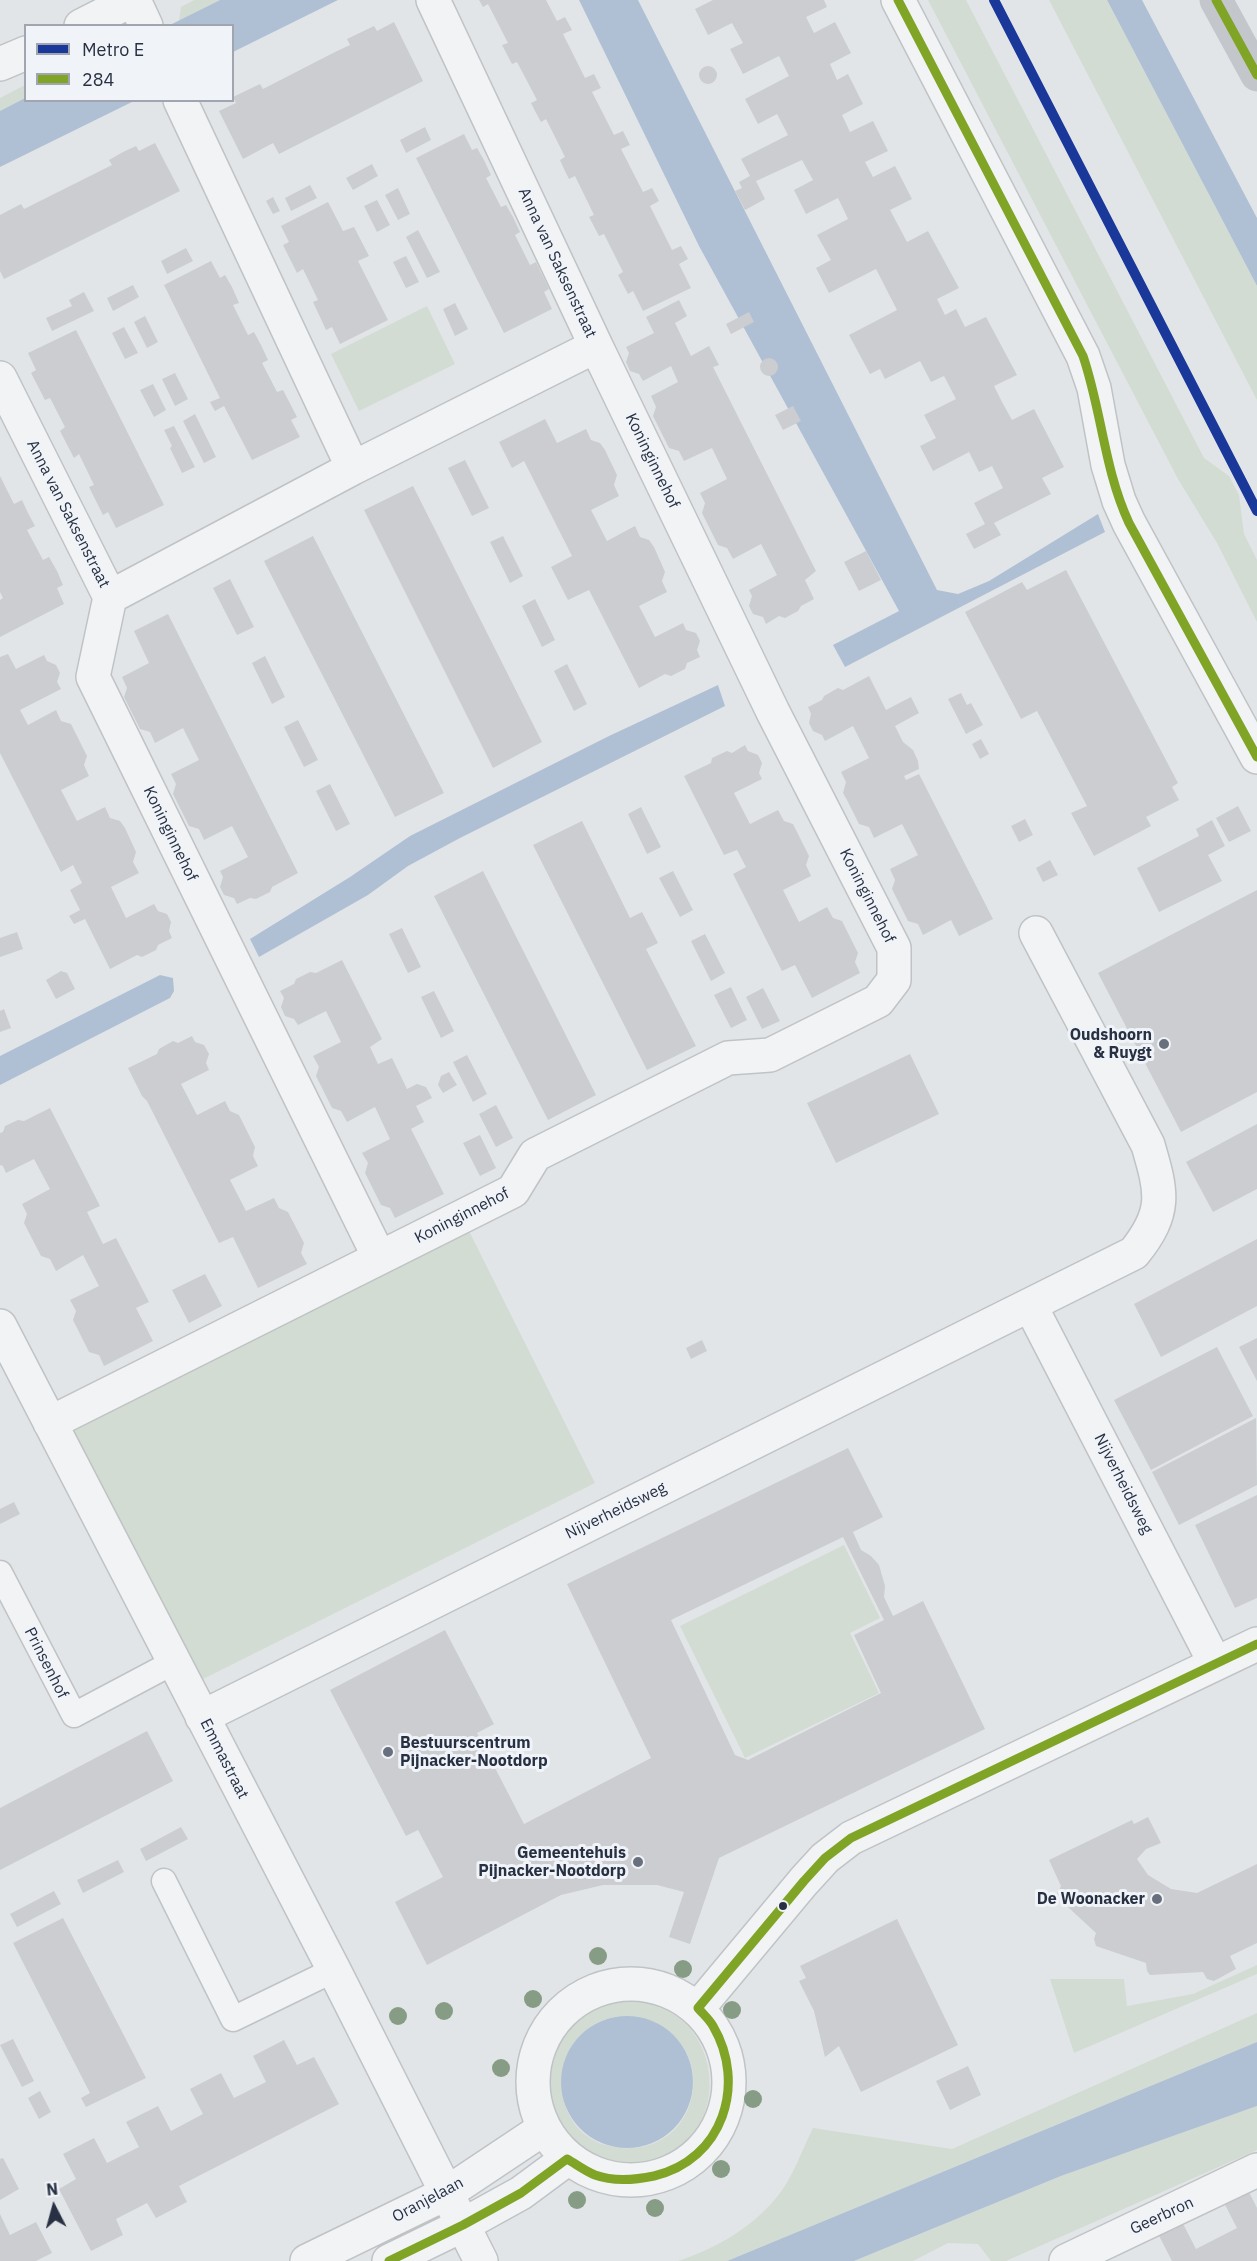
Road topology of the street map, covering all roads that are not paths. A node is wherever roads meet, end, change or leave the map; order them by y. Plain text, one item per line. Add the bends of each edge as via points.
1 (433, 0) edge
2 (898, 0) edge
3 (1216, 0) edge
4 (140, 12) edge
5 (89, 24) edge
6 (24, 54) edge
7 (0, 64) edge
8 (1257, 75) edge
9 (181, 102) edge
10 (596, 346) junction
11 (0, 378) edge
12 (353, 468) junction
13 (110, 597) junction
14 (1257, 757) edge
15 (1036, 933) dead end
16 (380, 1257) junction
17 (1030, 1305) junction
18 (3, 1340) edge
19 (50, 1423) junction
20 (0, 1573) edge
21 (1257, 1644) edge
22 (174, 1662) junction
23 (1215, 1663) junction
24 (202, 1717) junction
25 (164, 1881) dead end
26 (334, 1970) junction
27 (698, 2008) junction
28 (543, 2129) junction
29 (567, 2159) junction
30 (1257, 2170) edge
31 (447, 2193) junction
32 (463, 2225) junction
33 (307, 2261) edge
34 (389, 2261) edge
35 (481, 2261) edge
36 (1066, 2261) edge

1 - 10 street, Anna van Saksenstraat
2 - 14 street via 1083,356 1094,388 1108,465 1129,523
3 - 8 main road
4 - 5 street
6 - 7 street
9 - 12 street
10 - 12 street, Anna van Saksenstraat
10 - 16 street, Koninginnehof via 773,712 894,948 894,980 878,1001 770,1055 728,1058 535,1155 513,1191
11 - 13 street, Anna van Saksenstraat
12 - 13 street, Anna van Saksenstraat
13 - 16 street, Koninginnehof via 93,677
15 - 17 street, Nijverheidsweg via 1148,1144 1158,1179 1159,1201 1149,1234 1134,1253
16 - 19 street, Koninginnehof
17 - 23 street, Nijverheidsweg
17 - 24 street, Nijverheidsweg
18 - 19 street, Emmastraat
19 - 22 street, Emmastraat
20 - 22 lane, Prinsenhof via 74,1715
21 - 23 street
22 - 24 street, Emmastraat
23 - 27 street via 851,1838 804,1881
24 - 26 street, Emmastraat
25 - 26 lane via 233,2019
26 - 31 street, Emmastraat
27 - 28 street via 660,1986 642,1984 597,1990 571,2005 551,2026 537,2054 534,2099
27 - 29 street via 720,2043 729,2093 721,2124 705,2148 667,2173 634,2179 595,2175
28 - 29 street
28 - 31 street, Oranjelaan
29 - 32 street via 521,2193
30 - 36 street, Geerbron
31 - 32 street, Emmastraat
31 - 33 street, Oranjelaan
32 - 34 street
32 - 35 street, Emmastraat

